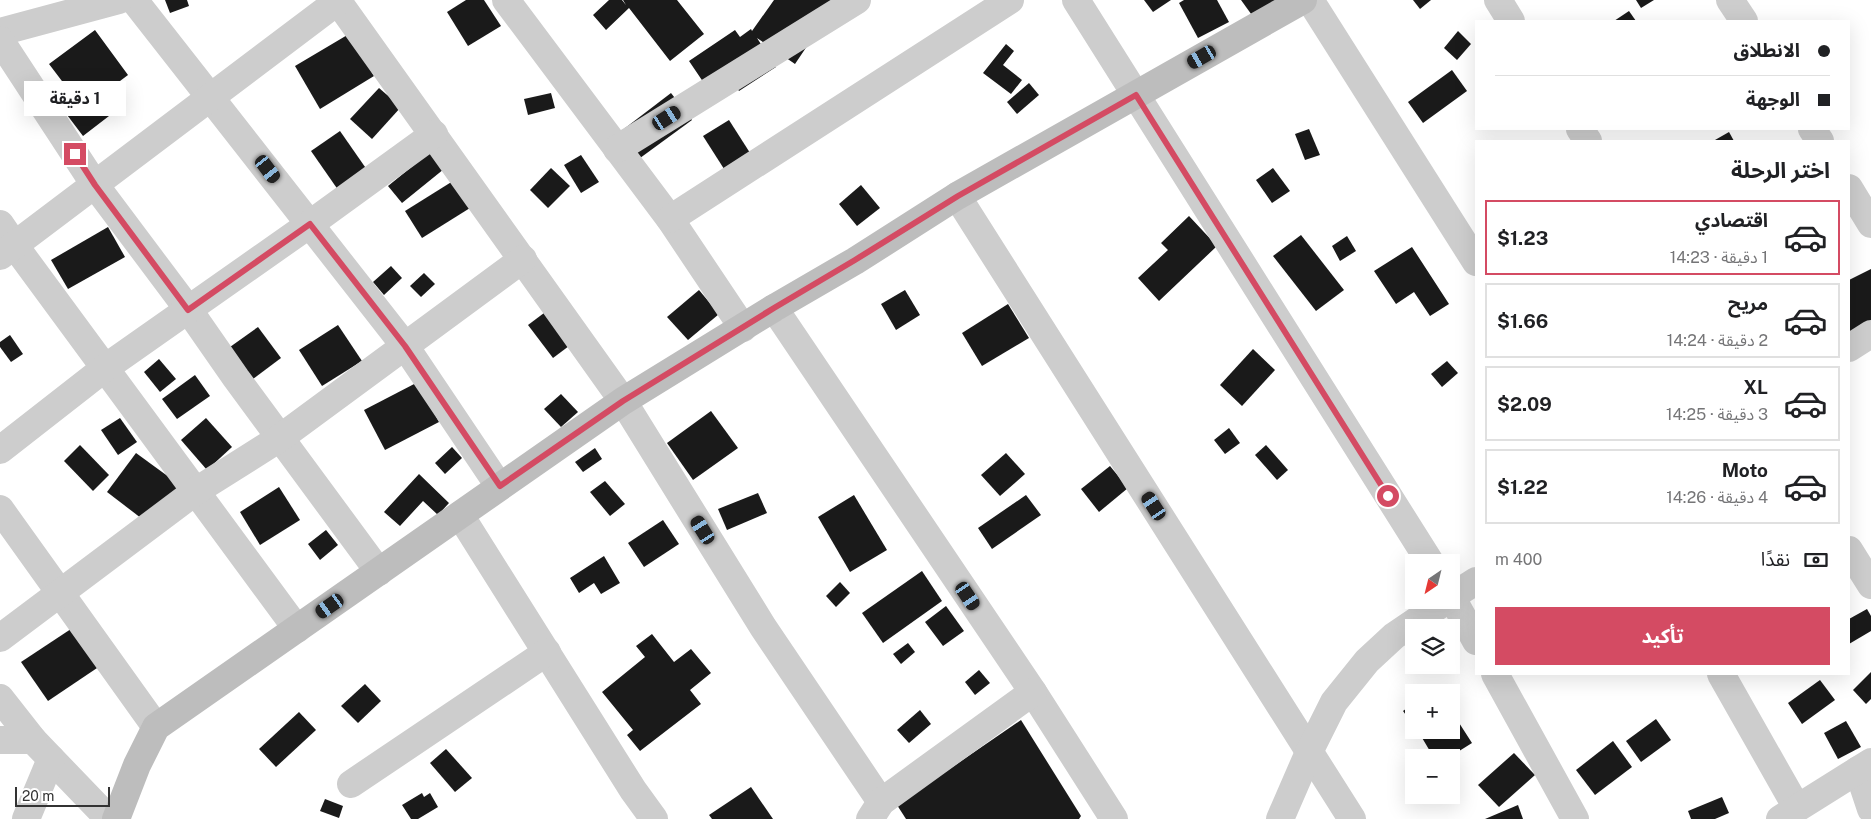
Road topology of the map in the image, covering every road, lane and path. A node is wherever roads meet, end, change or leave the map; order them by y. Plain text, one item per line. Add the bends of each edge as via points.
1 (119, 0) edge
2 (134, 0) edge
3 (338, 0) edge
4 (856, 0) edge
5 (1010, 0) edge
6 (1076, 0) edge
7 (1303, 0) edge
8 (1310, 0) edge
9 (1498, 0) edge
10 (1730, 0) edge
11 (517, 4) edge
12 (1510, 20) edge
13 (1743, 20) edge
14 (0, 32) edge
15 (4, 56) edge
16 (1136, 95) junction
17 (210, 97) junction
18 (434, 134) junction
19 (618, 149) junction
20 (95, 185) junction
21 (1850, 190) edge
22 (958, 196) junction
23 (670, 219) junction
24 (310, 224) junction
25 (1871, 224) edge
26 (5, 242) edge
27 (523, 259) junction
28 (1475, 260) edge
29 (774, 308) junction
30 (188, 310) junction
31 (743, 328) junction
32 (1871, 334) edge
33 (405, 346) junction
34 (1850, 347) edge
35 (105, 368) junction
36 (623, 401) junction
37 (280, 438) junction
38 (0, 450) edge
39 (500, 486) junction
40 (196, 491) junction
41 (0, 509) edge
42 (460, 515) junction
43 (1850, 552) edge
44 (1425, 554) edge
45 (379, 572) junction
46 (1475, 582) edge
47 (1871, 585) edge
48 (1460, 591) edge
49 (60, 593) junction
50 (1434, 609) edge
51 (1458, 609) edge
52 (297, 628) junction
53 (0, 638) edge
54 (1475, 639) edge
55 (546, 652) junction
56 (1495, 675) edge
57 (1721, 675) edge
58 (1033, 692) junction
59 (0, 698) edge
60 (156, 727) junction
61 (0, 740) edge
62 (42, 750) junction
63 (1310, 750) junction
64 (1864, 766) edge
65 (351, 784) dead end
66 (1871, 809) edge
67 (876, 810) edge
68 (1788, 814) edge
69 (26, 819) edge
70 (109, 819) edge
71 (116, 819) edge
72 (654, 819) edge
73 (1114, 819) edge
74 (1280, 819) edge
75 (1352, 819) edge
76 (1575, 819) edge

1 - 14 street
2 - 17 street
3 - 17 street
3 - 18 street
4 - 19 street
5 - 23 street
6 - 16 street
7 - 16 main road
8 - 28 street
9 - 12 street
10 - 13 street
11 - 19 street
15 - 20 street
16 - 22 main road
16 - 44 street
17 - 20 street
17 - 24 street
18 - 24 street
18 - 27 street
19 - 23 street
20 - 26 street
20 - 30 street
21 - 25 street
22 - 29 main road
22 - 63 street
23 - 31 street
24 - 30 street
24 - 33 street
26 - 35 street
27 - 33 street
27 - 36 street
29 - 31 main road
29 - 58 street
30 - 35 street
30 - 37 street
31 - 36 main road
32 - 34 street
33 - 37 street
33 - 39 street
35 - 38 street
35 - 40 street
36 - 39 main road
36 - 67 street
37 - 40 street
37 - 45 street
39 - 42 main road
40 - 49 street
40 - 52 street
41 - 49 street
42 - 45 main road
42 - 55 street
43 - 47 street
45 - 52 main road
46 - 48 street
49 - 53 street
49 - 60 street
50 - 63 street via 1394,636 1367,661 1334,702
51 - 54 street
52 - 60 main road
55 - 65 street
55 - 72 street
56 - 76 street
57 - 68 street
58 - 67 street
58 - 73 street
59 - 62 street
60 - 71 main road
61 - 62 street
62 - 69 street
62 - 70 street
63 - 74 street
63 - 75 street
64 - 66 street
64 - 68 street

